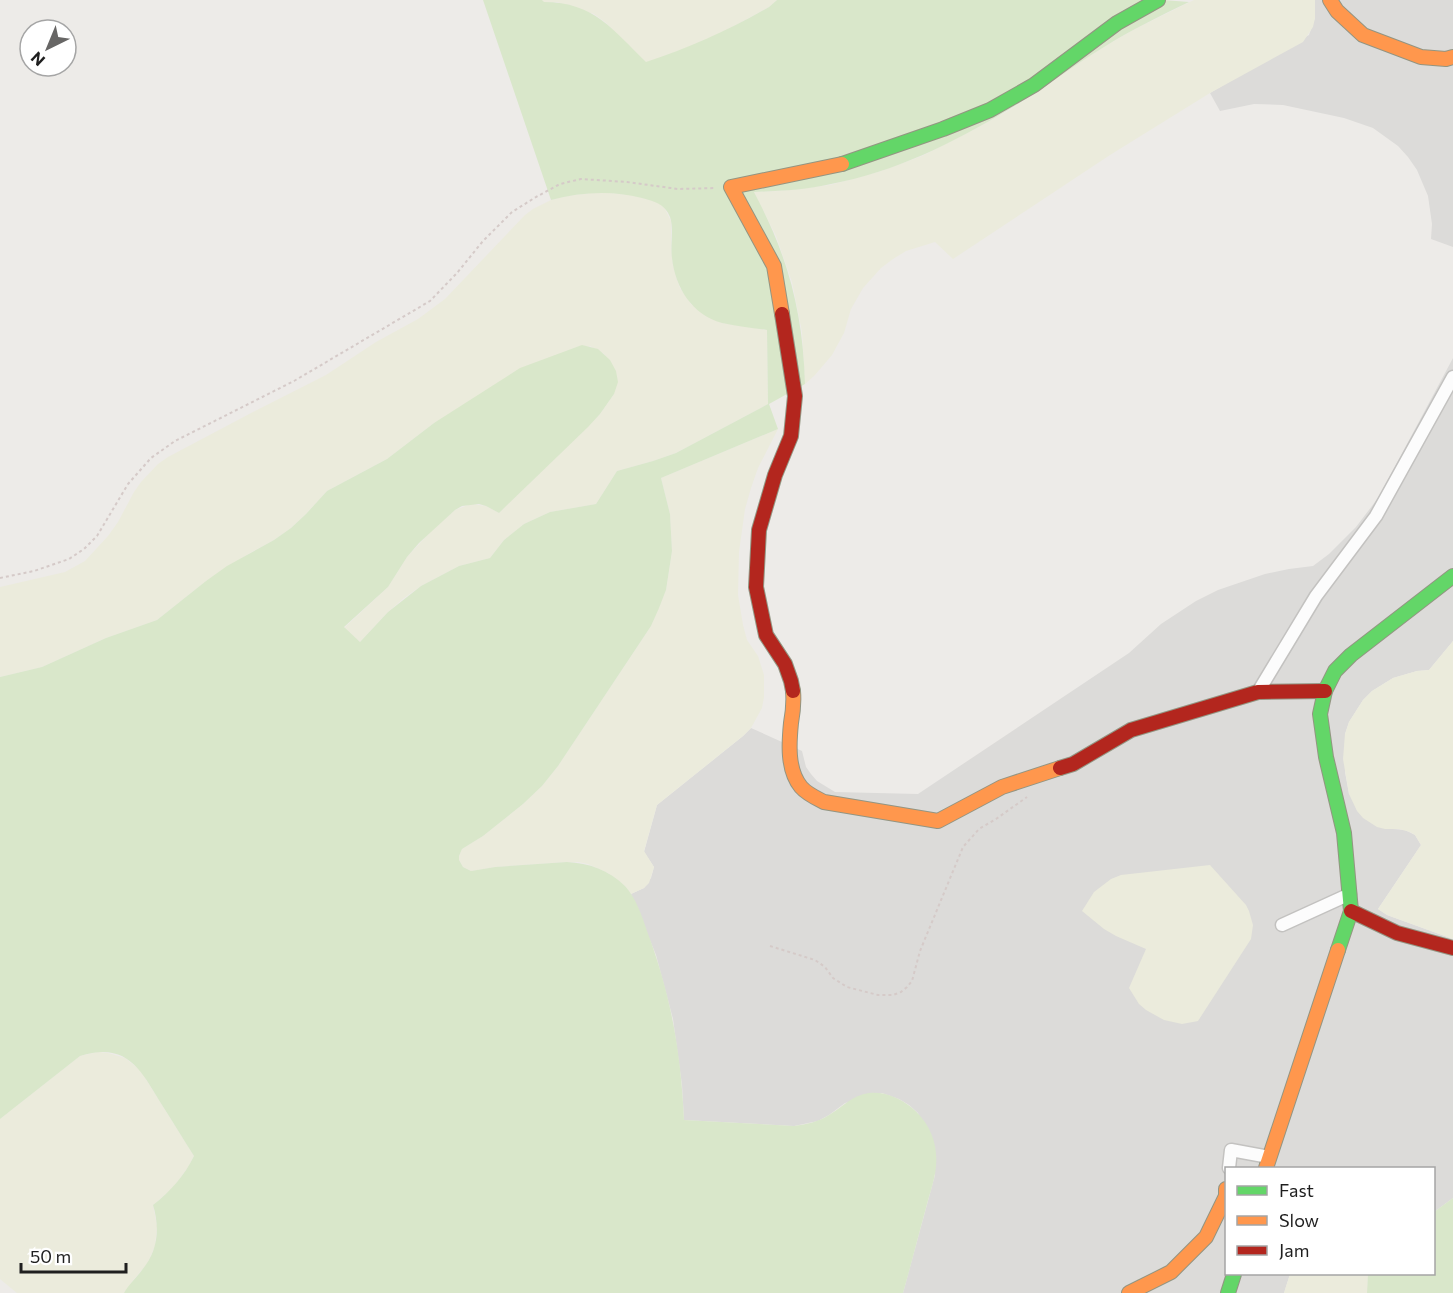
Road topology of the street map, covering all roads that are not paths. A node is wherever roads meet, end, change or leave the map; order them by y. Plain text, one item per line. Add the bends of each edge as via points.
1 (1158, 0) edge
2 (1330, 0) edge
3 (1453, 57) edge
4 (1453, 377) edge
5 (1453, 576) edge
6 (1258, 692) junction
7 (1324, 692) junction
8 (1350, 894) junction
9 (1351, 910) junction
10 (1282, 925) dead end
11 (1453, 948) edge
12 (1268, 1163) edge
13 (1229, 1167) edge
14 (1225, 1198) edge
15 (1234, 1275) edge
16 (1129, 1293) edge
17 (1228, 1293) edge

1 - 6 street via 1117,23 1034,85 990,110 838,165 731,187 774,266 795,396 791,436 759,530 756,587 766,635 792,681 789,746 794,775 801,787 824,802 938,821 1002,786 1073,764 1131,730
2 - 3 street via 1363,35 1420,57
4 - 6 street via 1376,516 1316,596
5 - 7 street via 1351,656 1335,672
6 - 7 street
7 - 8 street via 1320,714 1344,833
8 - 9 street
8 - 10 street
9 - 11 street via 1396,933
9 - 12 street
12 - 13 street via 1231,1150
14 - 16 street via 1206,1237 1171,1272
15 - 17 street

